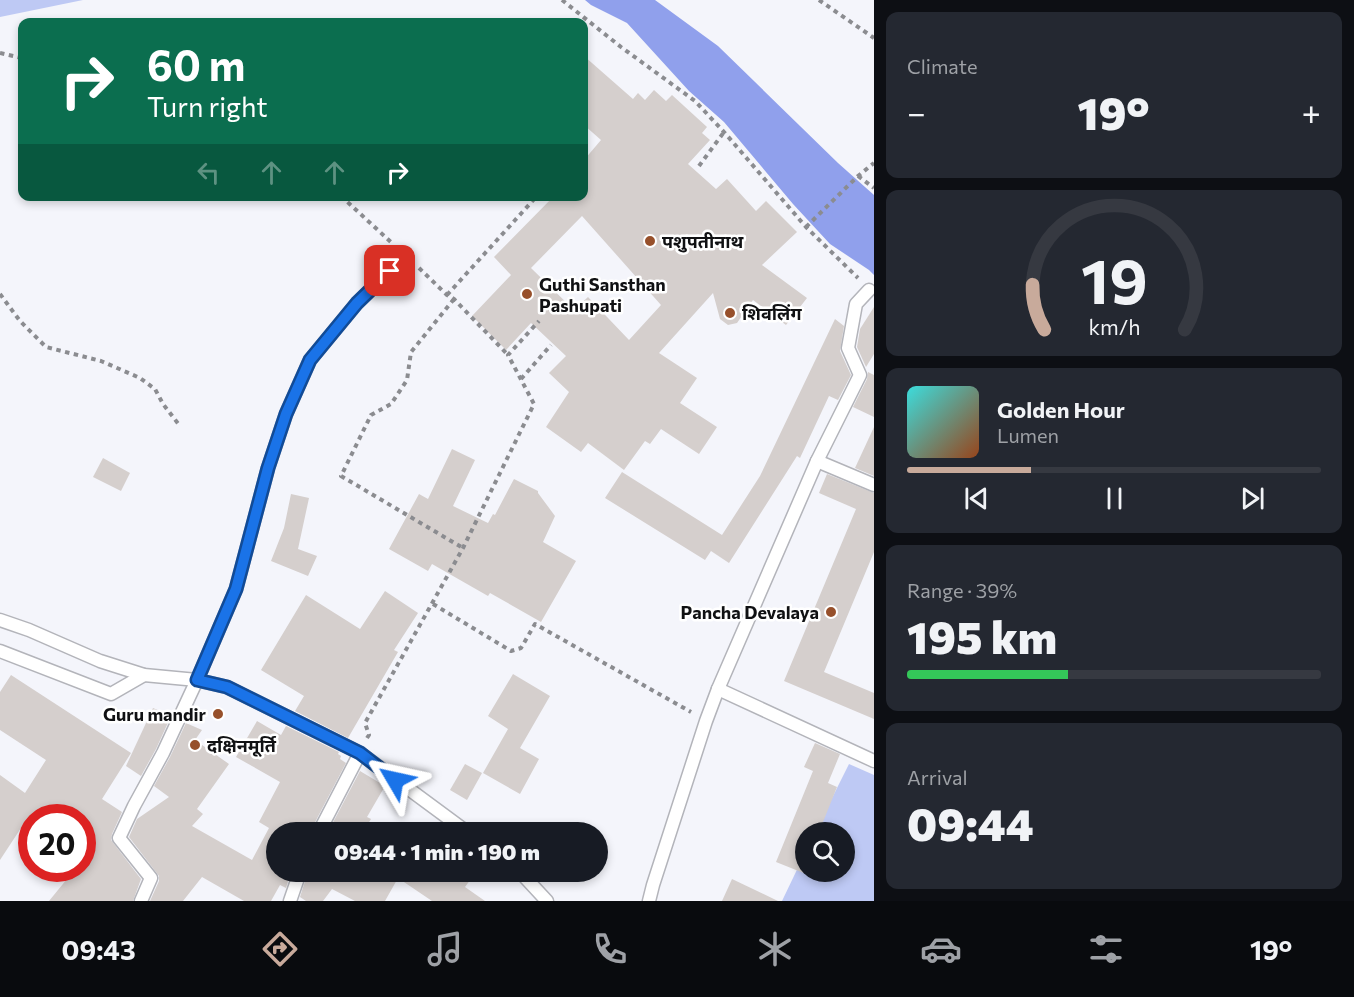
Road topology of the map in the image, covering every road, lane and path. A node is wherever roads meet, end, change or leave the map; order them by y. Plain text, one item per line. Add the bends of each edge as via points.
1 (562, 0) edge
2 (819, 0) edge
3 (584, 18) edge
4 (588, 21) edge
5 (874, 38) edge
6 (0, 53) edge
7 (18, 57) edge
8 (724, 132) junction
9 (874, 163) edge
10 (699, 166) dead end
11 (858, 176) junction
12 (874, 188) edge
13 (532, 201) edge
14 (806, 227) junction
15 (406, 255) dead end
16 (869, 290) joint
17 (0, 294) edge
18 (454, 299) junction
19 (539, 321) dead end
20 (551, 345) dead end
21 (508, 355) junction
22 (521, 380) junction
23 (180, 426) dead end
24 (817, 461) junction
25 (874, 485) edge
26 (463, 548) junction
27 (432, 604) junction
28 (0, 620) edge
29 (0, 651) edge
30 (144, 675) junction
31 (197, 680) junction
32 (718, 689) junction
33 (706, 721) junction
34 (360, 753) junction
35 (874, 761) edge
36 (324, 822) edge
37 (453, 822) edge
38 (297, 882) edge
39 (529, 882) edge
40 (141, 901) edge
41 (290, 901) edge
42 (547, 901) edge
43 (649, 901) edge

1 - 3 path
2 - 5 path
4 - 8 path via 695,101
6 - 7 path
8 - 10 path
8 - 14 path
9 - 11 path
11 - 12 path
11 - 14 path
13 - 18 path via 447,295
14 - 16 path
15 - 31 lane via 357,303 310,360 268,468 236,589
16 - 24 lane via 856,304 848,348 860,375
17 - 23 path via 46,347 101,360 140,378 155,389
18 - 21 path
18 - 26 path via 411,352 407,380 391,404 371,415 341,476
19 - 21 path
20 - 22 path
21 - 22 path
22 - 26 path via 534,404
24 - 25 lane
24 - 32 lane
26 - 27 path
27 - 33 path via 511,651 521,648 536,624
27 - 34 path via 365,723 369,735
28 - 30 lane
29 - 30 lane via 111,694
30 - 31 lane
31 - 34 lane via 227,687
31 - 40 lane via 119,838 151,878
32 - 33 lane
32 - 35 lane
33 - 43 lane
34 - 36 lane
34 - 37 lane
38 - 41 lane
39 - 42 lane

